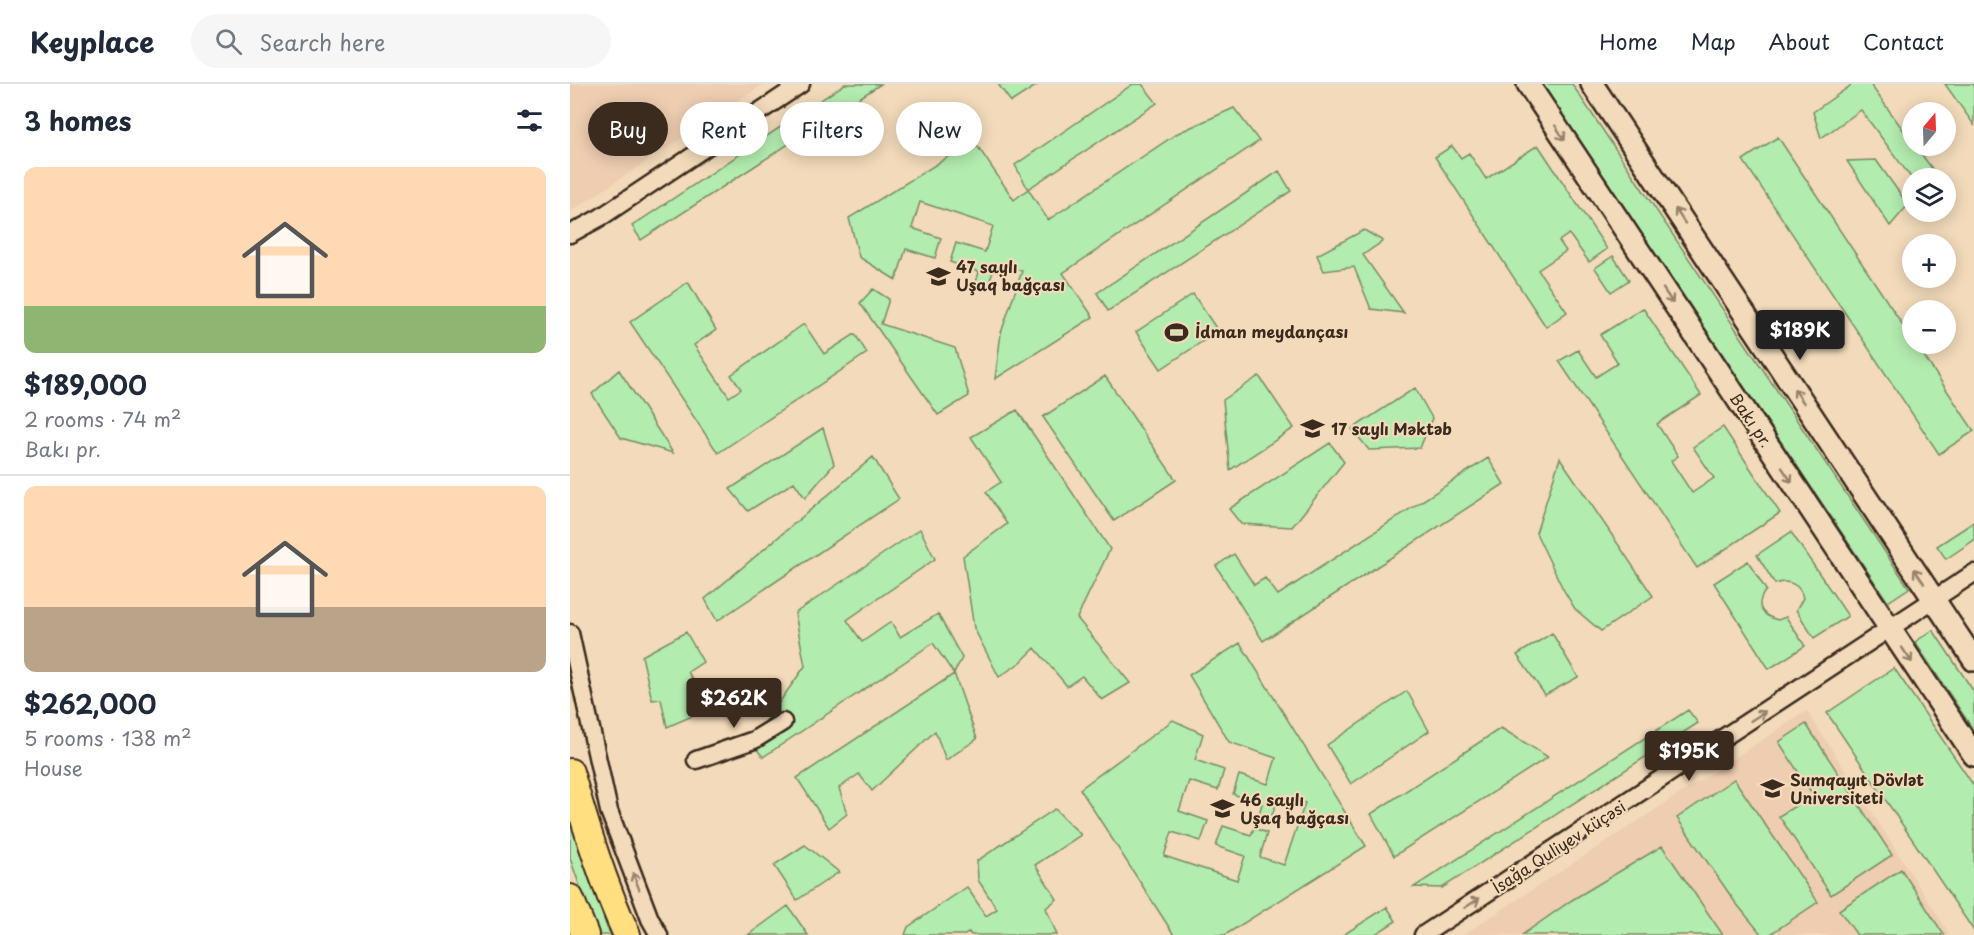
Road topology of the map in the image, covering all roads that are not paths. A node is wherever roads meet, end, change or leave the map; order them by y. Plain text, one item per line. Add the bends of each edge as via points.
1 (801, 84) edge
2 (1528, 84) edge
3 (1592, 84) edge
4 (570, 234) edge
5 (1974, 573) edge
6 (1934, 599) junction
7 (1889, 628) junction
8 (570, 633) edge
9 (1974, 660) edge
10 (783, 722) dead end
11 (1974, 755) edge
12 (696, 760) dead end
13 (570, 772) edge
14 (570, 898) edge
15 (585, 935) edge
16 (627, 935) edge
17 (659, 935) edge
18 (1423, 935) edge

1 - 4 street via 594,222
2 -> 7 street, Bakı pr.
6 -> 3 street
5 - 6 street, İsağa Quliyev küçəsi
6 - 7 street, İsağa Quliyev küçəsi
6 - 9 street
7 -> 11 street, Bakı pr.
18 -> 7 street, İsağa Quliyev küçəsi
17 -> 8 street via 609,811
10 - 12 street via 754,740
13 - 16 main road
14 - 15 main road

